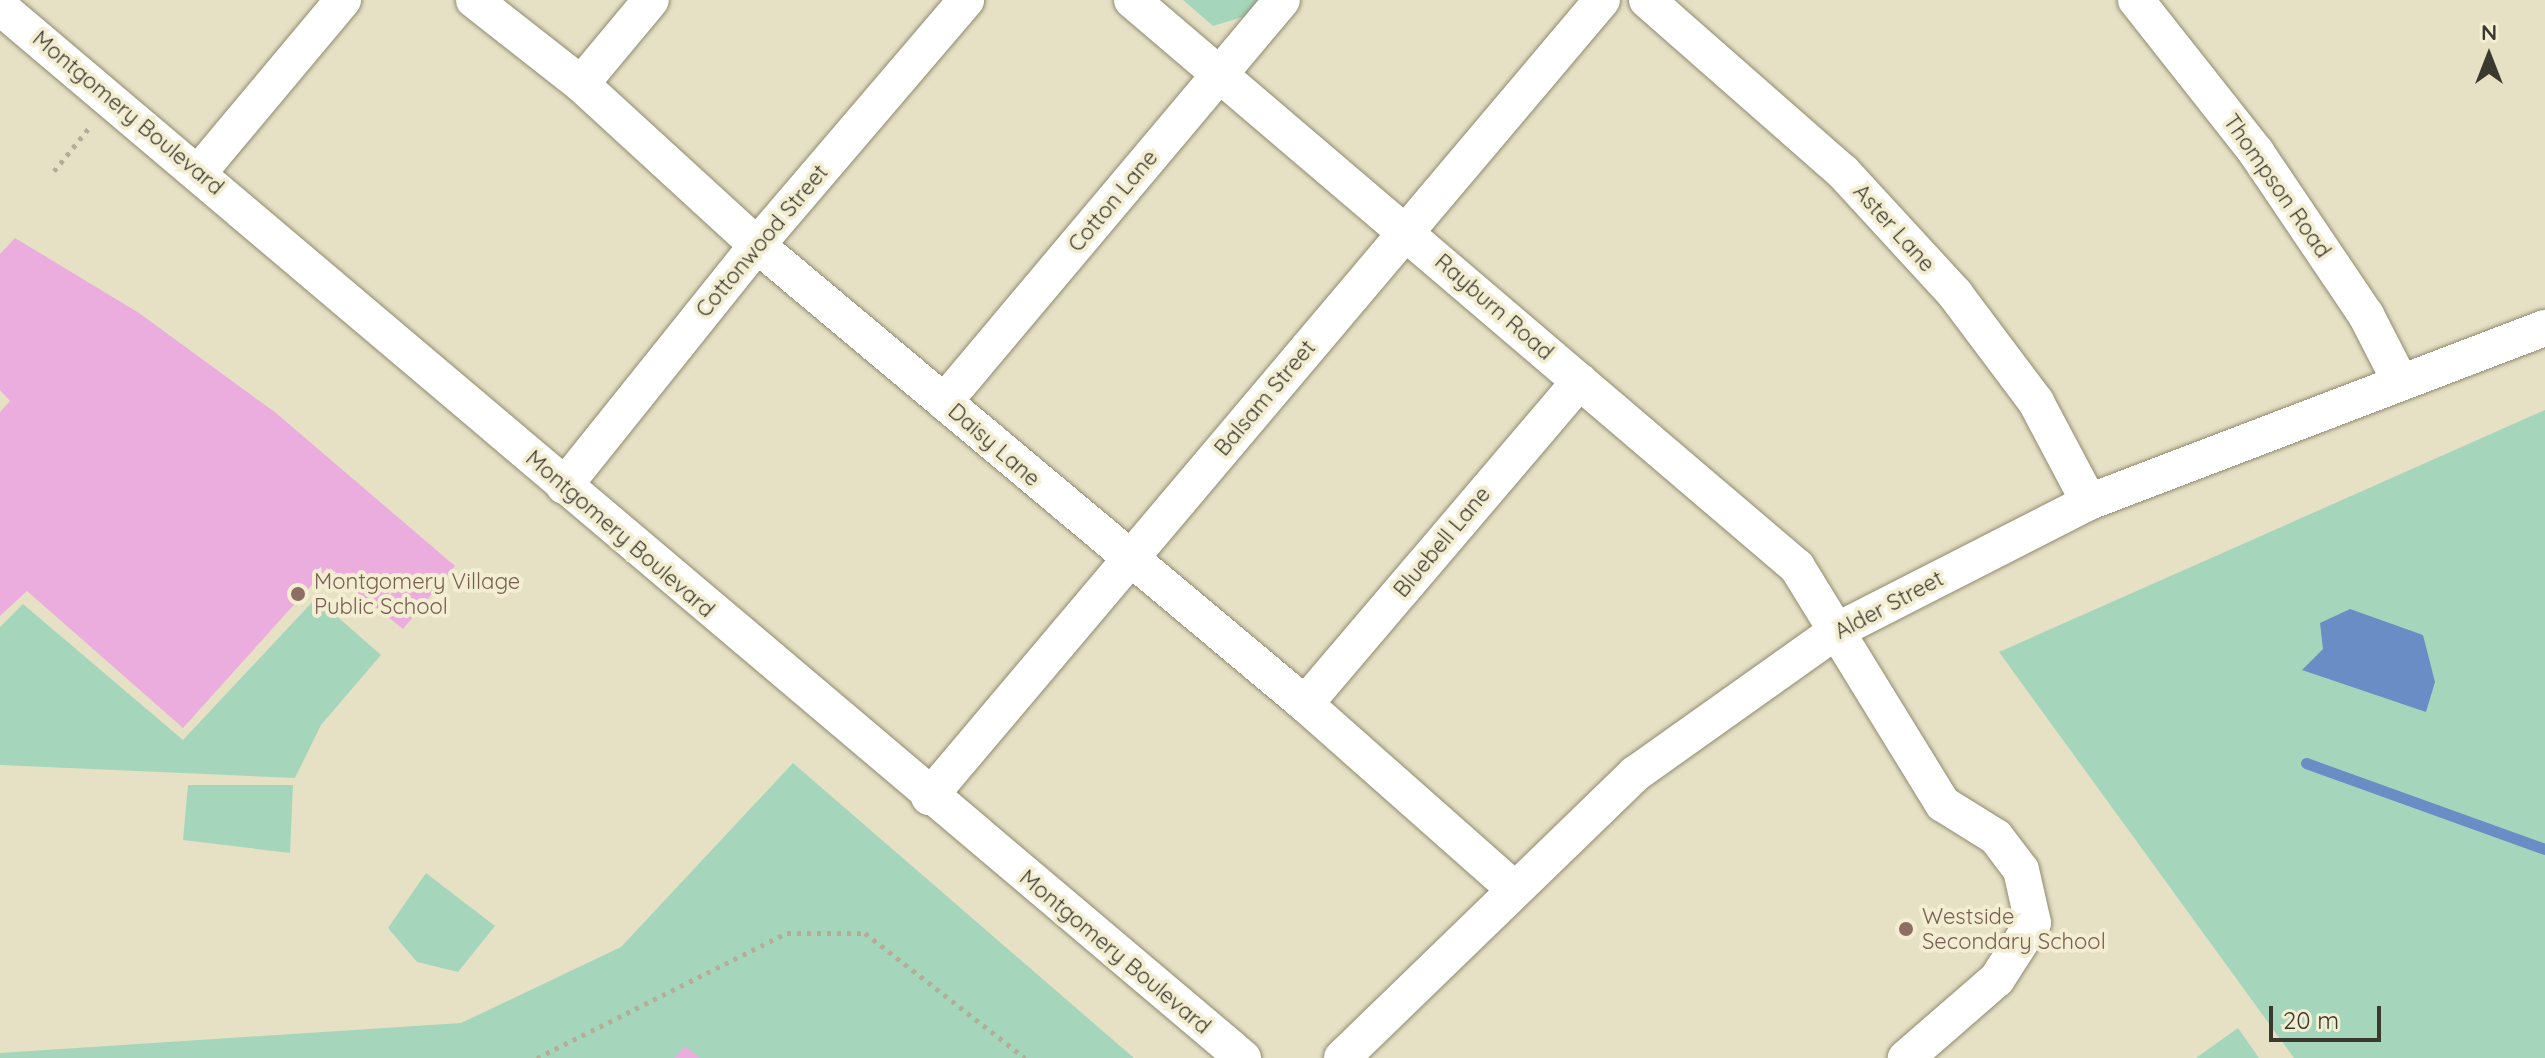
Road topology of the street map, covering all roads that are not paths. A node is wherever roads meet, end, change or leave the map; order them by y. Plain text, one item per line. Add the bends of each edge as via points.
1 (343, 0) edge
2 (474, 0) edge
3 (651, 0) edge
4 (966, 0) edge
5 (1132, 0) edge
6 (1282, 0) edge
7 (1602, 0) edge
8 (1647, 0) edge
9 (2136, 0) edge
10 (0, 7) edge
11 (1218, 75) junction
12 (581, 84) junction
13 (200, 171) junction
14 (1406, 230) junction
15 (757, 245) junction
16 (2545, 328) edge
17 (1580, 381) junction
18 (2401, 383) junction
19 (944, 402) junction
20 (564, 486) junction
21 (2089, 502) junction
22 (1129, 562) junction
23 (1838, 630) junction
24 (1305, 704) junction
25 (929, 797) junction
26 (1514, 889) junction
27 (1243, 1058) edge
28 (1342, 1058) edge
29 (1906, 1058) edge

1 - 13 street
2 - 12 street, Daisy Lane
3 - 12 street
4 - 15 street, Cottonwood Street
5 - 11 street, Rayburn Road
6 - 11 street, Cotton Lane
7 - 14 street, Balsam Street
8 - 21 street, Aster Lane via 1843,172 1955,294 2036,402
9 - 18 street, Thompson Road via 2256,152 2366,315
10 - 13 street, Montgomery Boulevard
11 - 14 street, Rayburn Road
11 - 19 street, Cotton Lane
12 - 15 street, Daisy Lane
13 - 20 street, Montgomery Boulevard
14 - 17 street, Rayburn Road
14 - 22 street, Balsam Street
15 - 19 street, Daisy Lane
15 - 20 street, Cottonwood Street
16 - 18 street, Alder Street
17 - 23 street, Rayburn Road via 1797,567
17 - 24 street, Bluebell Lane
18 - 21 street, Alder Street
19 - 22 street, Daisy Lane
20 - 25 street, Montgomery Boulevard
21 - 23 street, Alder Street
22 - 24 street, Daisy Lane
22 - 25 street, Balsam Street
23 - 26 street, Alder Street via 1635,774
23 - 29 street, Rayburn Road via 1943,804 1996,837 2021,870 2033,923 1997,979
24 - 26 street, Daisy Lane
25 - 27 street, Montgomery Boulevard
26 - 28 street, Alder Street

